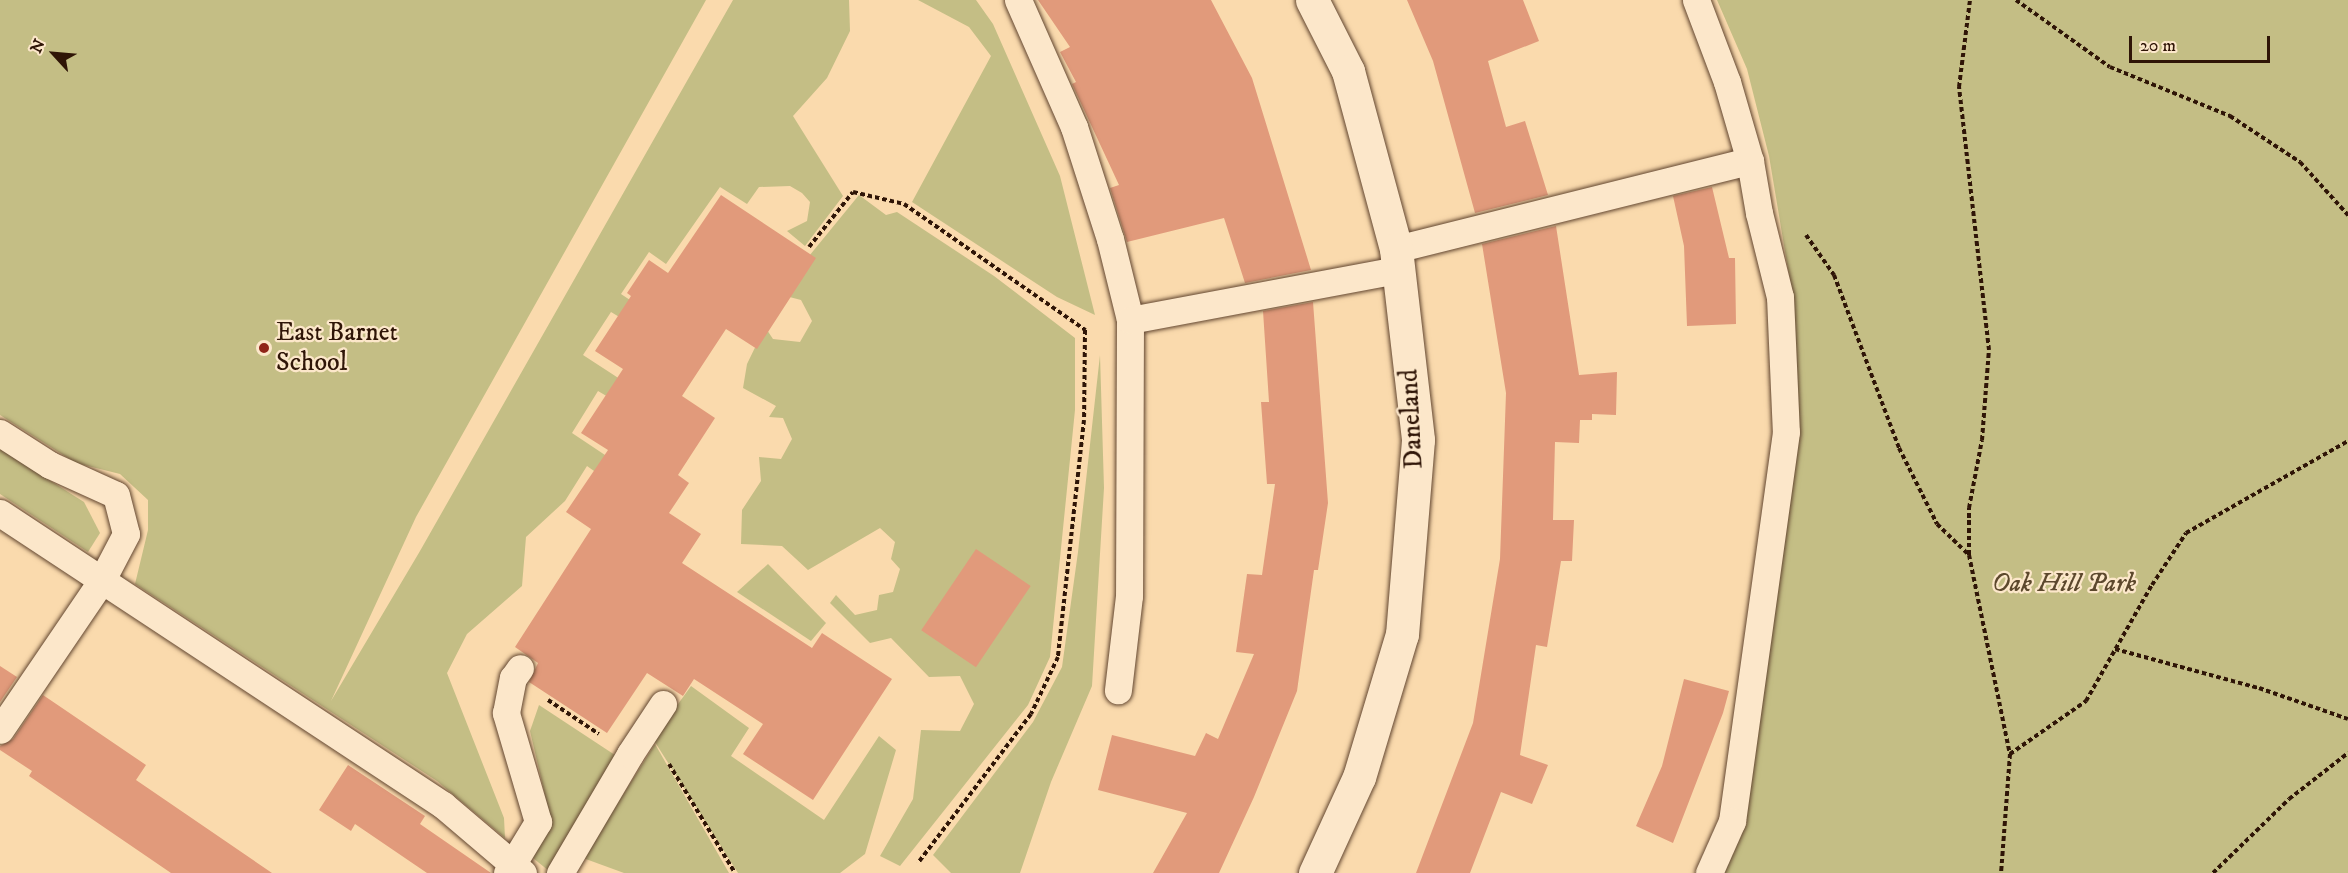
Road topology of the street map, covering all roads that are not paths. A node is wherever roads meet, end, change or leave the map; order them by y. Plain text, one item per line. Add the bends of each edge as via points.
1 (1018, 0) edge
2 (1312, 0) edge
3 (1696, 0) edge
4 (1750, 161) junction
5 (1397, 260) junction
6 (1130, 320) junction
7 (0, 433) edge
8 (0, 513) edge
9 (102, 580) junction
10 (517, 673) road end
11 (1118, 690) dead end
12 (663, 704) dead end
13 (0, 730) edge
14 (514, 871) edge
15 (560, 873) edge
16 (1315, 873) edge
17 (1709, 873) edge

1 - 6 lane via 1074,127 1110,239
2 - 5 street, Daneland via 1348,72
3 - 4 lane via 1727,82
4 - 5 lane
4 - 17 lane via 1780,297 1786,432 1732,820
5 - 6 lane
5 - 16 street, Daneland via 1418,440 1402,634 1359,777
6 - 11 lane via 1129,596
7 - 9 lane via 50,465 116,495 126,534
8 - 9 lane
9 - 13 lane
9 - 14 lane via 443,805
10 - 14 lane via 506,713 538,822
12 - 15 lane

